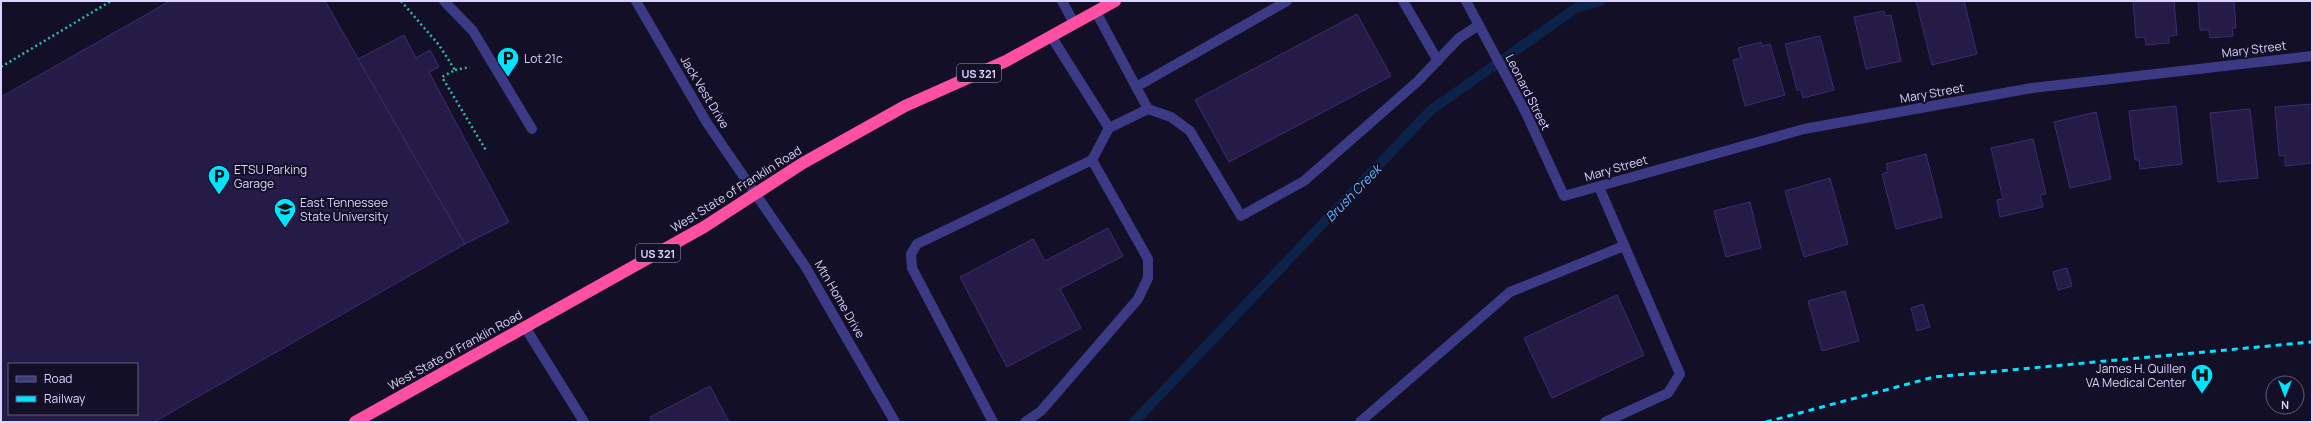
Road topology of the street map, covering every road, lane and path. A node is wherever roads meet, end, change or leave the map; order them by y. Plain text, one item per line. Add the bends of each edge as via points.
1 (111, 1) edge
2 (402, 1) edge
3 (444, 1) edge
4 (636, 1) edge
5 (1062, 1) edge
6 (1115, 1) edge
7 (1287, 1) edge
8 (1402, 1) edge
9 (1466, 1) edge
10 (1096, 12) junction
11 (1074, 23) junction
12 (1479, 26) junction
13 (1051, 36) junction
14 (2312, 56) edge
15 (1438, 61) junction
16 (1, 67) edge
17 (1136, 87) junction
18 (1148, 108) junction
19 (1109, 128) junction
20 (532, 129) dead end
21 (487, 152) dead end
22 (1092, 160) junction
23 (1599, 187) junction
24 (756, 193) junction
25 (1564, 196) joint
26 (1624, 246) junction
27 (525, 327) junction
28 (355, 422) edge
29 (584, 422) edge
30 (895, 422) edge
31 (993, 422) edge
32 (1025, 422) edge
33 (1360, 422) edge
34 (1605, 422) edge

1 - 16 path
2 - 21 path via 439,45 455,70 442,77
3 - 20 street via 473,31
4 - 24 street, Jack Vest Drive via 708,123
5 - 11 street
6 - 10 highway, West State of Franklin Road / US 321
7 - 17 street
8 - 15 street
9 - 12 street, Leonard Street
10 - 11 highway, West State of Franklin Road / US 321
10 - 17 street
11 - 13 highway, West State of Franklin Road / US 321
12 - 15 street via 1459,38
12 - 25 street, Leonard Street via 1514,91
13 - 19 street
13 - 24 highway, West State of Franklin Road / US 321 via 1006,61 905,106 803,163
14 - 23 street, Mary Street via 2032,88 1804,129
15 - 18 street via 1304,182 1241,216 1190,131 1171,116
17 - 18 street
18 - 19 street
19 - 22 street
22 - 31 street via 917,244 911,254 912,268
22 - 32 street via 1148,259 1148,278 1138,299 1041,411
23 - 25 street, Mary Street
23 - 26 street
24 - 27 highway, West State of Franklin Road / US 321 via 704,227
24 - 30 street, Mtn Home Drive via 805,266
26 - 33 street via 1510,292
26 - 34 street via 1680,374 1668,393
27 - 28 highway, West State of Franklin Road / US 321
27 - 29 street

